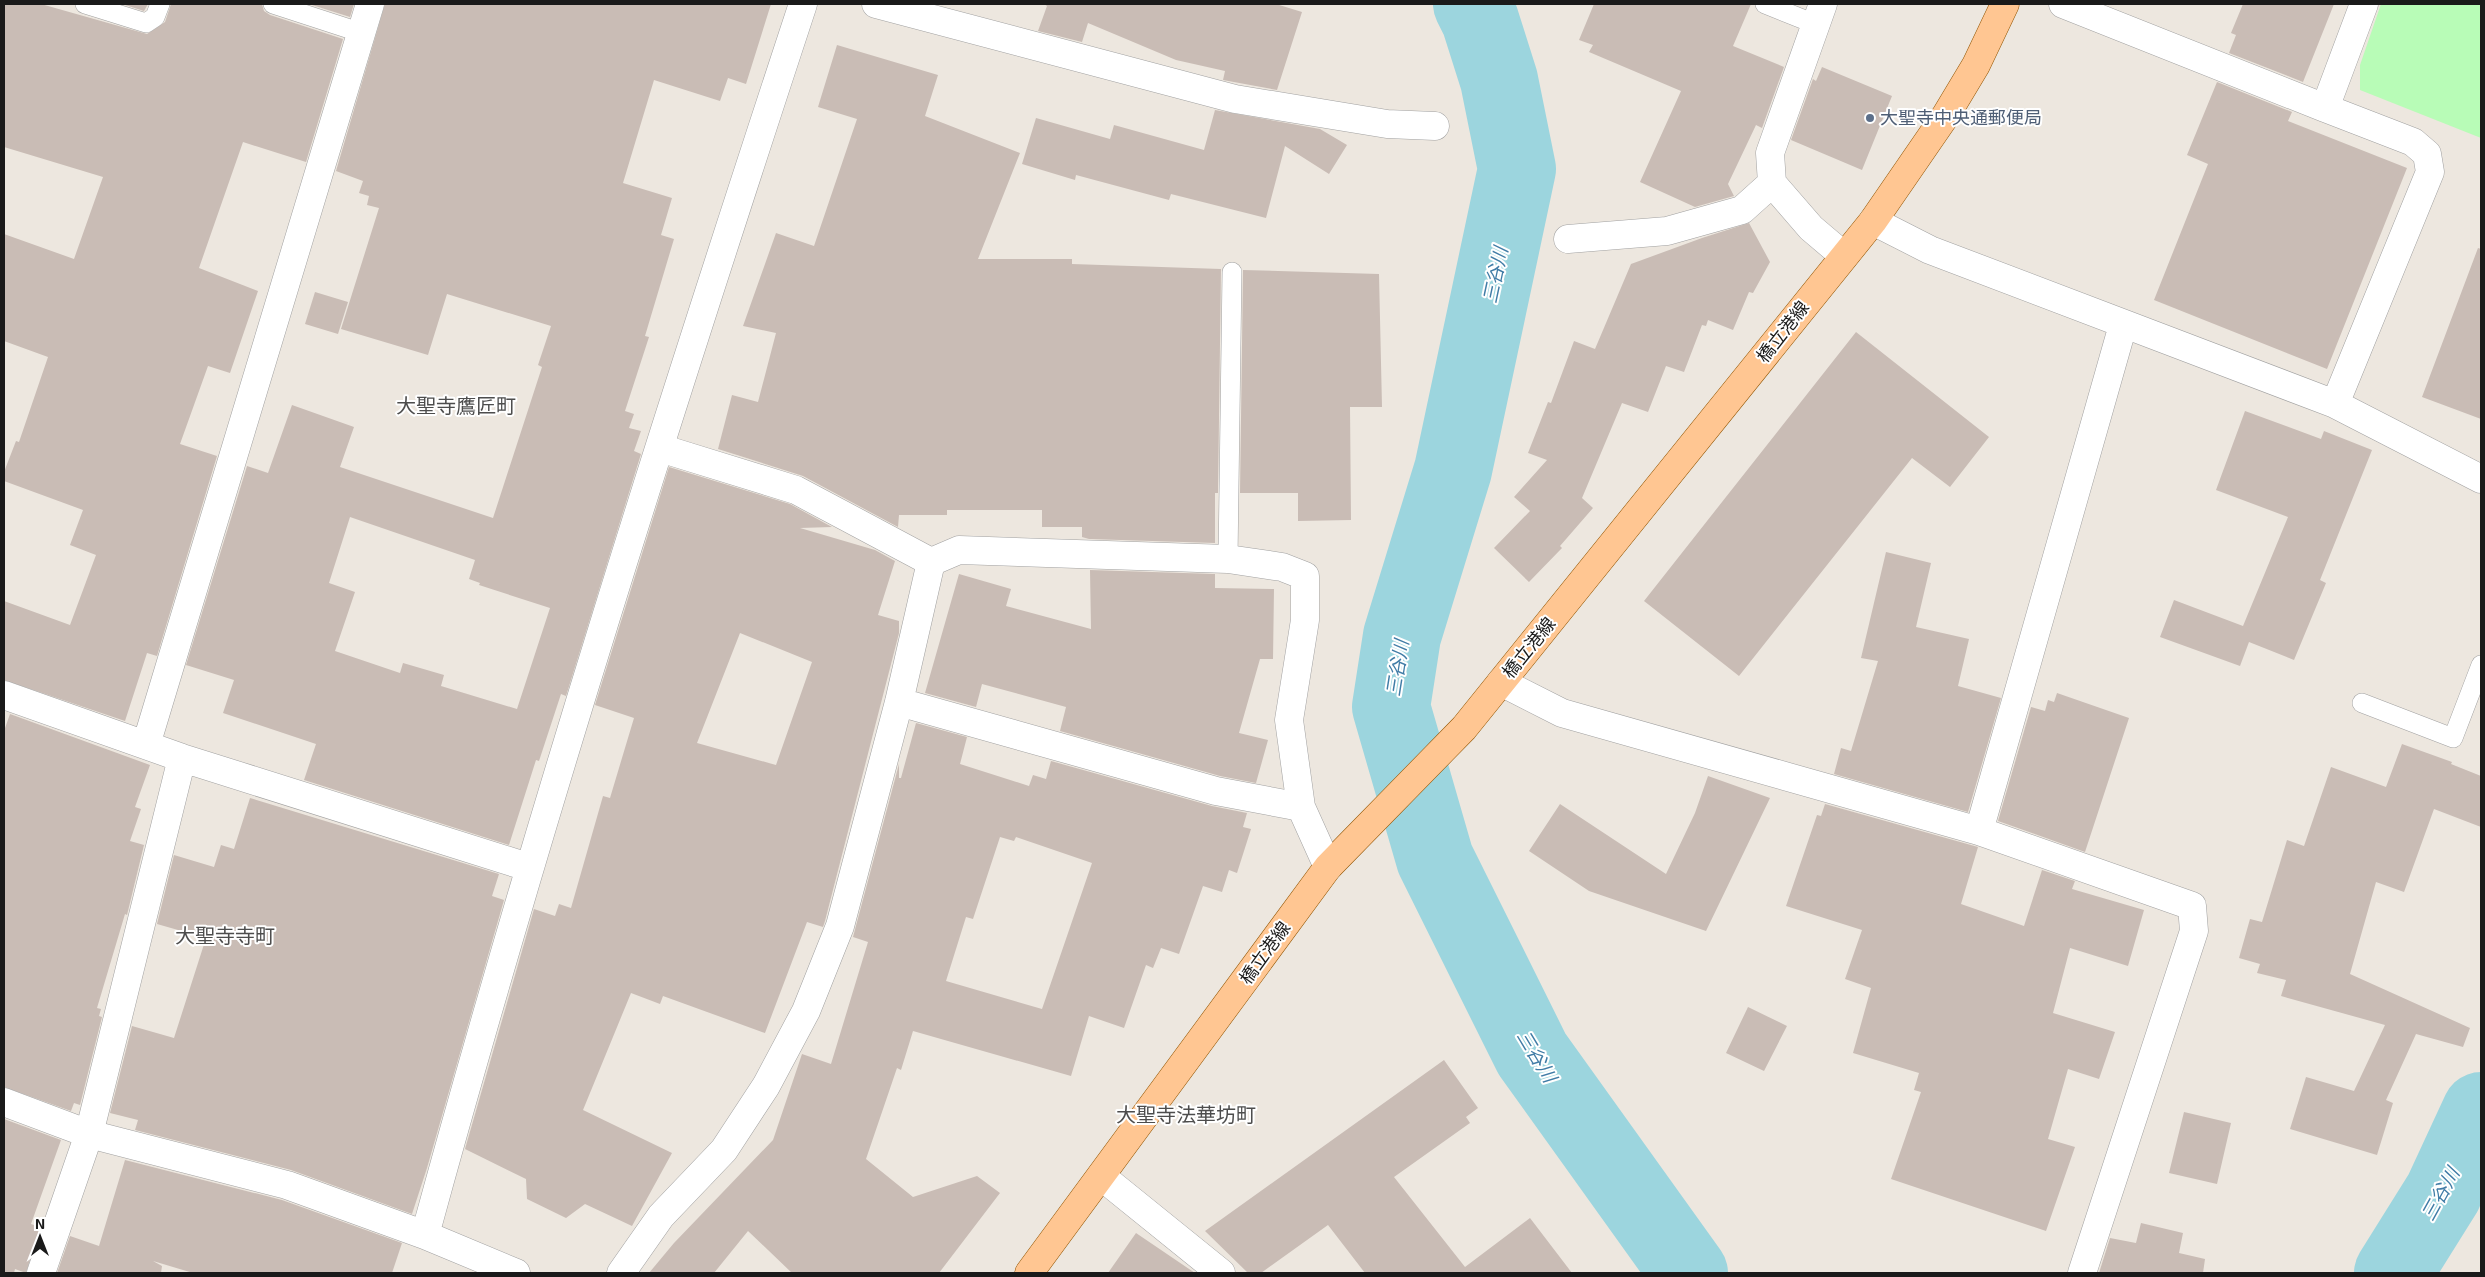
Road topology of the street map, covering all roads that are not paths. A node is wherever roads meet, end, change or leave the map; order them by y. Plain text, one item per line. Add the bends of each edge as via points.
1 (85, 4) edge
2 (160, 4) edge
3 (274, 4) edge
4 (370, 4) edge
5 (803, 4) edge
6 (876, 4) edge
7 (1765, 4) edge
8 (2005, 4) edge
9 (2063, 4) edge
10 (2364, 4) edge
11 (1819, 14) edge
12 (362, 33) junction
13 (2325, 108) junction
14 (1435, 126) dead end
15 (1772, 183) junction
16 (1873, 221) junction
17 (1568, 239) dead end
18 (1844, 256) junction
19 (1232, 272) dead end
20 (2123, 325) junction
21 (2335, 404) junction
22 (660, 448) junction
23 (2481, 479) edge
24 (1228, 559) junction
25 (931, 562) junction
26 (2481, 665) edge
27 (1501, 682) junction
28 (4, 695) edge
29 (899, 702) junction
30 (2362, 703) dead end
31 (146, 746) junction
32 (182, 758) junction
33 (1301, 807) junction
34 (1979, 831) junction
35 (528, 867) junction
36 (1328, 867) junction
37 (4, 1102) edge
38 (89, 1134) junction
39 (1101, 1176) junction
40 (425, 1235) junction
41 (40, 1273) edge
42 (516, 1273) edge
43 (621, 1273) edge
44 (1029, 1273) edge
45 (1222, 1273) edge
46 (2082, 1273) edge

1 - 2 lane via 146,23 154,17
3 - 12 lane
4 - 12 street
5 - 22 street
6 - 14 street via 1235,99 1387,124
7 - 11 lane
8 - 16 main road, 橋立港線 via 1976,64 1946,115
9 - 13 street
10 - 13 street
11 - 15 street via 1770,153
12 - 31 street
13 - 21 street via 2413,142 2427,154 2430,172
15 - 17 street via 1742,210 1667,231
15 - 18 street via 1811,228
16 - 18 main road, 橋立港線
16 - 20 street via 1930,250
18 - 27 main road, 橋立港線
19 - 24 lane
20 - 21 street
20 - 34 street
21 - 23 street
22 - 25 street via 796,490
22 - 35 street
24 - 25 street via 960,550
24 - 33 street via 1282,567 1305,576 1305,620 1289,720
25 - 29 street
26 - 30 lane via 2453,738
27 - 34 street via 1562,713
27 - 36 main road, 橋立港線 via 1464,728
28 - 31 street
29 - 33 street via 1216,791
29 - 43 street via 840,926 806,1010 766,1086 724,1150 660,1216
31 - 32 street
32 - 35 street
32 - 38 street
33 - 36 street
34 - 46 street via 2192,906 2194,931
35 - 40 street
36 - 39 main road, 橋立港線
37 - 38 street
38 - 40 street via 287,1185
38 - 41 street
39 - 44 main road, 橋立港線
39 - 45 street
40 - 42 street

